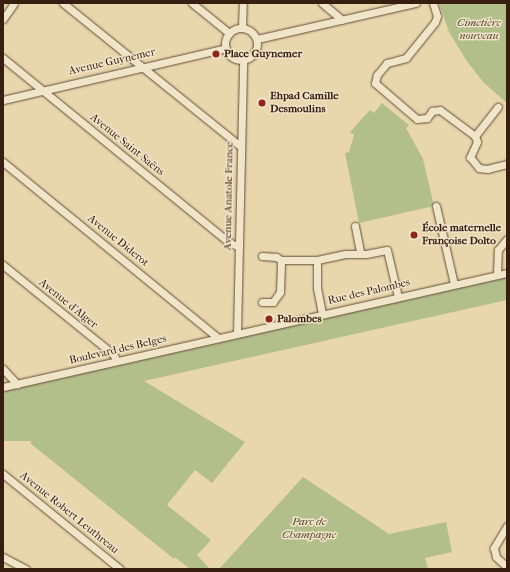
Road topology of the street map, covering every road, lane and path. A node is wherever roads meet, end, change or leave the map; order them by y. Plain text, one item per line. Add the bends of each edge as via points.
1 (14, 3) edge
2 (63, 3) edge
3 (192, 3) edge
4 (243, 3) edge
5 (322, 3) edge
6 (416, 3) edge
7 (433, 3) edge
8 (3, 19) edge
9 (342, 20) junction
10 (242, 28) junction
11 (229, 33) junction
12 (257, 39) junction
13 (226, 48) junction
14 (3, 58) edge
15 (243, 60) junction
16 (141, 66) junction
17 (43, 90) junction
18 (3, 100) edge
19 (498, 107) dead end
20 (475, 136) junction
21 (240, 146) junction
22 (3, 162) edge
23 (507, 164) edge
24 (436, 206) dead end
25 (355, 226) dead end
26 (507, 240) edge
27 (239, 247) junction
28 (360, 252) junction
29 (262, 256) dead end
30 (281, 260) junction
31 (317, 260) junction
32 (3, 265) edge
33 (507, 273) edge
34 (497, 275) junction
35 (454, 284) junction
36 (398, 297) junction
37 (262, 302) dead end
38 (322, 314) junction
39 (237, 333) junction
40 (218, 338) junction
41 (117, 361) junction
42 (3, 369) edge
43 (17, 384) junction
44 (3, 387) edge
45 (4, 478) edge
46 (507, 526) edge
47 (3, 557) edge
48 (507, 567) edge
49 (26, 569) edge
50 (120, 569) edge

1 - 8 street
2 - 16 street
3 - 11 street
4 - 10 street
5 - 9 street
6 - 9 street
7 - 20 street via 437,16 435,22 406,58 387,62 377,75 375,83 417,119 427,118 432,111 440,110
9 - 12 street
10 - 11 street
10 - 12 street via 251,31
11 - 13 street
12 - 15 street via 255,51
13 - 15 street via 234,58
13 - 16 street, Avenue Guynemer
14 - 17 street, Avenue Saint-Saëns
15 - 21 street, Avenue Anatole France
16 - 17 street, Avenue Guynemer
16 - 21 street
17 - 18 street, Avenue Guynemer
17 - 27 street, Avenue Saint-Saëns via 229,242
19 - 20 street
20 - 23 street via 477,142 470,157 471,162 483,170
21 - 27 street, Avenue Anatole France
22 - 40 street, Avenue Diderot
24 - 35 street
25 - 28 street
26 - 34 street via 498,250
27 - 39 street, Avenue Anatole France
28 - 31 street
28 - 36 street via 366,254 387,250
29 - 30 street via 276,256
30 - 31 street
30 - 37 street via 280,292 273,302
31 - 38 street via 317,288
32 - 41 street, Avenue d'Alger via 112,354
33 - 34 street, Rue des Palombes
34 - 35 street, Rue des Palombes
35 - 36 street, Rue des Palombes
36 - 38 street, Rue des Palombes
38 - 39 street, Rue des Palombes
39 - 40 street, Boulevard des Belges
40 - 41 street, Boulevard des Belges
41 - 43 street, Boulevard des Belges
42 - 43 street
43 - 44 street, Boulevard des Belges
45 - 50 street, Avenue Robert Leuthreau
46 - 48 street via 494,548 496,557
47 - 49 street

